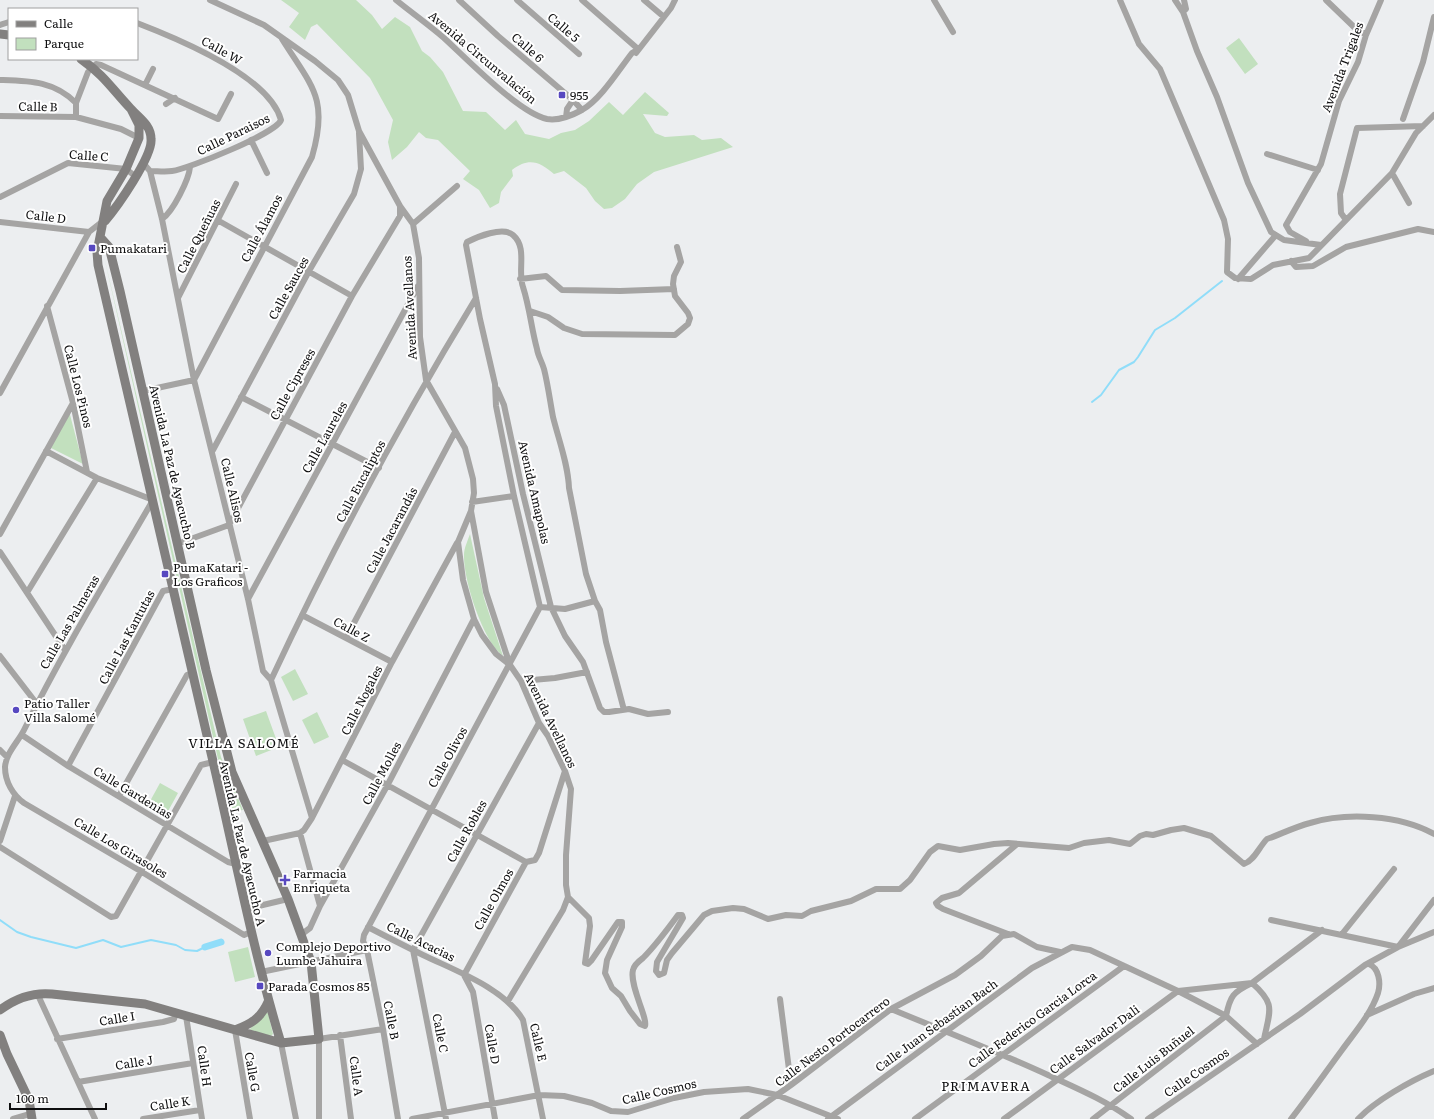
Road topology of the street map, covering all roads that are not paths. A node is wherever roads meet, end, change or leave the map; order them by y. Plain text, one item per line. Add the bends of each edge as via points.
1 (210, 0) edge
2 (396, 0) edge
3 (459, 0) edge
4 (517, 0) edge
5 (582, 0) edge
6 (644, 0) edge
7 (675, 0) edge
8 (934, 0) edge
9 (1120, 0) edge
10 (1175, 0) edge
11 (1184, 0) edge
12 (1326, 0) edge
13 (1380, 0) edge
14 (467, 2) edge
15 (1183, 12) junction
16 (664, 17) junction
17 (1434, 17) edge
18 (138, 23) edge
19 (953, 32) dead end
20 (1366, 35) junction
21 (281, 37) junction
22 (637, 50) junction
23 (579, 54) dead end
24 (83, 60) edge
25 (92, 66) junction
26 (153, 69) dead end
27 (0, 80) edge
28 (145, 85) junction
29 (231, 94) dead end
30 (175, 98) junction
31 (574, 100) junction
32 (76, 103) junction
33 (166, 104) dead end
34 (131, 109) junction
35 (583, 109) junction
36 (1434, 115) edge
37 (0, 116) edge
38 (76, 117) junction
39 (281, 117) joint
40 (566, 117) junction
41 (1403, 119) dead end
42 (1423, 126) junction
43 (359, 131) junction
44 (139, 138) junction
45 (251, 140) junction
46 (1267, 154) dead end
47 (143, 163) junction
48 (190, 167) junction
49 (126, 169) junction
50 (1318, 170) junction
51 (150, 171) junction
52 (267, 173) dead end
53 (1392, 173) junction
54 (135, 176) junction
55 (236, 184) dead end
56 (457, 186) dead end
57 (0, 197) edge
58 (1409, 204) dead end
59 (400, 206) junction
60 (105, 220) junction
61 (162, 220) junction
62 (1346, 220) junction
63 (219, 221) junction
64 (0, 222) edge
65 (413, 224) junction
66 (89, 232) junction
67 (1434, 232) edge
68 (1275, 236) junction
69 (100, 237) junction
70 (1306, 242) junction
71 (1322, 245) junction
72 (264, 246) junction
73 (677, 247) dead end
74 (1291, 261) junction
75 (309, 271) junction
76 (520, 279) junction
77 (1238, 279) junction
78 (419, 285) junction
79 (674, 289) junction
80 (352, 296) junction
81 (178, 298) junction
82 (476, 298) junction
83 (48, 306) junction
84 (530, 311) junction
85 (194, 380) junction
86 (426, 380) junction
87 (495, 384) junction
88 (143, 391) junction
89 (0, 393) edge
90 (241, 397) junction
91 (72, 403) junction
92 (285, 420) junction
93 (456, 432) junction
94 (332, 444) junction
95 (212, 450) junction
96 (46, 451) junction
97 (379, 468) junction
98 (87, 472) junction
99 (97, 478) junction
100 (514, 496) junction
101 (152, 500) junction
102 (472, 502) junction
103 (470, 511) junction
104 (229, 525) junction
105 (0, 534) edge
106 (458, 542) junction
107 (178, 544) junction
108 (0, 552) edge
109 (173, 589) junction
110 (28, 591) junction
111 (248, 598) junction
112 (594, 601) junction
113 (540, 607) junction
114 (550, 607) junction
115 (302, 615) junction
116 (474, 619) junction
117 (346, 638) junction
118 (65, 650) junction
119 (0, 656) edge
120 (392, 662) junction
121 (510, 666) junction
122 (587, 672) junction
123 (192, 673) junction
124 (271, 680) junction
125 (521, 681) junction
126 (37, 704) junction
127 (624, 710) junction
128 (668, 712) dead end
129 (539, 722) junction
130 (22, 735) junction
131 (0, 750) edge
132 (7, 757) junction
133 (342, 760) junction
134 (212, 762) junction
135 (68, 766) junction
136 (565, 771) junction
137 (387, 786) junction
138 (15, 796) junction
139 (118, 796) junction
140 (430, 810) junction
141 (312, 818) junction
142 (168, 826) junction
143 (300, 833) junction
144 (1434, 834) edge
145 (476, 836) junction
146 (0, 841) edge
147 (263, 841) junction
148 (1016, 845) junction
149 (0, 847) edge
150 (526, 862) junction
151 (236, 864) junction
152 (1394, 869) dead end
153 (142, 872) junction
154 (568, 897) junction
155 (288, 899) junction
156 (1434, 900) edge
157 (320, 906) junction
158 (246, 909) junction
159 (1271, 920) dead end
160 (368, 927) junction
161 (1322, 930) junction
162 (251, 932) junction
163 (1434, 932) edge
164 (302, 934) junction
165 (1008, 934) junction
166 (1342, 934) junction
167 (1398, 947) junction
168 (367, 950) junction
169 (414, 950) junction
170 (1060, 952) junction
171 (311, 962) junction
172 (1369, 964) junction
173 (1124, 966) junction
174 (261, 972) junction
175 (464, 974) junction
176 (1252, 983) junction
177 (1434, 988) edge
178 (1178, 991) junction
179 (37, 993) junction
180 (780, 999) dead end
181 (508, 1001) junction
182 (268, 1002) junction
183 (891, 1008) junction
184 (0, 1010) edge
185 (176, 1013) junction
186 (1367, 1015) junction
187 (186, 1016) junction
188 (1226, 1016) junction
189 (383, 1029) junction
190 (235, 1030) junction
191 (945, 1031) junction
192 (0, 1035) edge
193 (340, 1035) junction
194 (57, 1039) junction
195 (319, 1039) junction
196 (1264, 1039) junction
197 (281, 1043) junction
198 (1257, 1044) junction
199 (1002, 1054) junction
200 (193, 1063) junction
201 (1434, 1071) edge
202 (1058, 1079) junction
203 (78, 1082) junction
204 (791, 1086) junction
205 (539, 1095) junction
206 (777, 1095) junction
207 (492, 1104) junction
208 (1112, 1106) junction
209 (200, 1110) junction
210 (445, 1116) edge
211 (31, 1117) edge
212 (833, 1118) edge
213 (13, 1119) edge
214 (95, 1119) edge
215 (142, 1119) edge
216 (202, 1119) edge
217 (250, 1119) edge
218 (296, 1119) edge
219 (319, 1119) edge
220 (351, 1119) edge
221 (398, 1119) edge
222 (412, 1119) edge
223 (495, 1119) edge
224 (543, 1119) edge
225 (742, 1119) edge
226 (915, 1119) edge
227 (1004, 1119) edge
228 (1093, 1119) edge
229 (1130, 1119) edge
230 (1148, 1119) edge
231 (1291, 1119) edge
232 (1358, 1119) edge

1 - 21 street, Avenida Avellanos via 264,25
2 - 40 street, Avenida Circunvalación via 525,109 547,119 557,120
3 - 14 street, Calle 6
4 - 23 street, Calle 5
5 - 22 street
6 - 16 street
7 - 16 street
8 - 19 street
9 - 77 street via 1139,44 1160,69 1173,95 1224,220 1228,239 1227,272
10 - 15 street
11 - 15 street via 1186,9
12 - 20 street
13 - 20 street, Avenida Trigales
14 - 31 street, Calle 6 via 498,36
15 - 68 street via 1248,183
16 - 22 street
17 - 41 street via 1419,74
18 - 39 street, Calle W via 186,43 242,74 264,94
20 - 50 street, Avenida Trigales via 1358,62 1339,101
21 - 43 street, Avenida Avellanos via 338,80 348,95
21 - 72 street, Calle Álamos via 316,96 320,121 312,157
22 - 35 street, Avenida Circunvalación
24 - 25 main road
25 - 28 street via 101,64
25 - 32 street
25 - 34 main road via 104,76
26 - 28 street
27 - 32 street via 53,86
28 - 30 street
29 - 30 street via 218,119
30 - 33 street
31 - 35 street, Calle 6
31 - 40 street via 567,109
32 - 38 street
34 - 44 main road via 139,125
34 - 47 main road via 151,134 149,152
35 - 40 street, Avenida Circunvalación
36 - 42 street
37 - 38 street, Calle B
38 - 44 street, Calle B via 121,129
39 - 45 street, Calle Paraisos via 279,124
42 - 53 street via 1406,148
42 - 62 street via 1357,128 1340,194 1341,213
43 - 59 street, Avenida Avellanos
43 - 75 street, Calle Sauces via 361,169 356,188
44 - 49 main road
45 - 48 street, Calle Paraisos
45 - 52 street
46 - 50 street
47 - 51 street, Calle Alisos
47 - 54 main road
48 - 51 street, Calle Paraisos via 172,171
48 - 61 street, Calle Paraisos via 189,175
49 - 54 street
49 - 57 street, Calle C via 68,163
49 - 60 main road via 108,201 104,212
50 - 70 street, Avenida Trigales via 1286,225 1290,232
51 - 61 street, Calle Alisos
53 - 58 street
53 - 62 street
54 - 60 main road
55 - 63 street, Calle Queñuas
56 - 65 street
59 - 65 street, Avenida Avellanos
59 - 80 street, Calle Cipreses via 400,216
60 - 66 street
60 - 69 main road, Avenida La Paz de Ayacucho A
61 - 81 street, Calle Alisos
62 - 71 street
63 - 72 street
63 - 81 street, Calle Queñuas
64 - 66 street, Calle D
65 - 78 street, Avenida Avellanos
66 - 83 street
67 - 74 street via 1418,229 1346,247 1309,267 1296,267
68 - 70 street via 1284,240
68 - 77 street
69 - 88 main road, Avenida La Paz de Ayacucho B via 109,247
69 - 101 main road, Avenida La Paz de Ayacucho A via 98,265
70 - 71 street
71 - 74 street via 1306,259
72 - 75 street
72 - 85 street, Calle Álamos
73 - 79 street via 681,262 673,279
74 - 77 street via 1273,265 1251,279
75 - 80 street
75 - 90 street, Calle Sauces
76 - 79 street via 546,276 562,290
76 - 82 street, Avenida Amapolas via 522,254 517,240 511,233 500,231 467,242
76 - 84 street
78 - 86 street, Avenida Avellanos via 420,337
78 - 94 street, Calle Laureles
79 - 84 street via 675,296 690,318 681,332 671,336 582,334
80 - 92 street, Calle Cipreses
81 - 85 street, Calle Alisos
82 - 86 street, Calle Eucaliptos
82 - 87 street, Avenida Amapolas
83 - 89 street
83 - 91 street, Calle Los Pinos
84 - 112 street
85 - 88 street
85 - 95 street, Calle Alisos
86 - 93 street, Avenida Avellanos
86 - 97 street, Calle Eucaliptos
87 - 100 street, Avenida Amapolas via 496,406
87 - 114 street, Avenida Amapolas via 504,405
88 - 107 main road, Avenida La Paz de Ayacucho B
90 - 92 street
90 - 95 street, Calle Sauces
91 - 96 street
91 - 98 street, Calle Los Pinos
92 - 94 street
92 - 104 street, Calle Cipreses
93 - 102 street, Avenida Avellanos via 469,460 473,479
93 - 117 street, Calle Jacarandás
94 - 97 street
94 - 111 street, Calle Laureles
95 - 104 street, Calle Alisos
96 - 98 street
96 - 105 street
97 - 115 street, Calle Eucaliptos
98 - 99 street
99 - 101 street
99 - 110 street
100 - 102 street
100 - 113 street, Avenida Amapolas
101 - 109 main road, Avenida La Paz de Ayacucho A
101 - 118 street, Calle Las Palmeras
102 - 103 street, Avenida Avellanos
103 - 106 street, Avenida Avellanos
103 - 121 street via 486,592
104 - 107 street
104 - 111 street, Calle Alisos
106 - 116 street, Avenida Avellanos via 463,580
106 - 120 street, Calle Nogales
107 - 147 main road, Avenida La Paz de Ayacucho B via 232,772
108 - 110 street
109 - 123 main road, Avenida La Paz de Ayacucho A
109 - 135 street, Calle Las Kantutas via 163,591
110 - 118 street
111 - 124 street, Calle Alisos via 263,672
112 - 114 street via 565,609
112 - 127 street via 600,610
113 - 114 street
113 - 121 street, Calle Olivos
114 - 122 street, Avenida Amapolas
115 - 117 street, Calle Z
115 - 124 street, Calle Eucaliptos
116 - 121 street, Avenida Avellanos via 489,646
116 - 137 street, Calle Molles
117 - 120 street, Calle Z
118 - 126 street, Calle Las Palmeras
119 - 126 street
120 - 133 street, Calle Nogales
121 - 125 street, Avenida Avellanos
121 - 140 street, Calle Olivos
122 - 125 street via 562,678
122 - 127 street, Avenida Amapolas via 602,710
123 - 134 main road, Avenida La Paz de Ayacucho A
123 - 139 street via 187,675
124 - 141 street, Calle Alisos
125 - 129 street, Avenida Avellanos
126 - 130 street, Calle Las Palmeras
127 - 128 street via 648,714
129 - 136 street, Avenida Avellanos
129 - 145 street, Calle Robles
130 - 132 street, Calle Las Palmeras
130 - 135 street, Calle Gardenias
131 - 132 street
132 - 138 street via 6,777
133 - 137 street
133 - 141 street, Calle Nogales
134 - 142 street via 202,765
134 - 151 main road, Avenida La Paz de Ayacucho A
135 - 139 street, Calle Gardenias
136 - 150 street, Calle Olmos via 540,853 535,860
136 - 154 street, Avenida Avellanos via 571,789 566,855
137 - 140 street
137 - 157 street, Calle Molles
138 - 146 street
138 - 153 street, Calle Los Girasoles
139 - 142 street, Calle Gardenias
140 - 145 street
140 - 160 street, Calle Olivos
141 - 143 street, Calle Nogales
142 - 151 street, Calle Gardenias via 228,862
142 - 153 street
143 - 147 street
143 - 157 street
144 - 148 street via 1420,826 1384,818 1320,820 1267,839 1248,863 1244,864 1211,836 1184,828 1153,835 1146,834 1130,844 1109,840 1084,842 1069,848
145 - 150 street
145 - 169 street, Calle Robles
147 - 155 main road, Avenida La Paz de Ayacucho B
148 - 154 street via 994,844 960,850 938,846 930,852 910,880 900,889 876,889 851,901 811,911 802,916 794,914 768,919 744,909 712,911 704,915 678,944 667,960 664,973 659,975 656,971 657,962 683,918 682,915 678,915 655,946 633,969 638,1002 646,1022 643,1027 621,996 612,988 606,973 607,960 623,924 618,922 601,949 586,964 584,959 589,918
148 - 165 street via 959,892 936,903 944,909
149 - 153 street via 111,917 116,916
150 - 175 street, Calle Olmos
151 - 158 main road, Avenida La Paz de Ayacucho A
152 - 166 street
153 - 162 street, Calle Los Girasoles via 240,933 244,935
154 - 181 street via 563,910
155 - 158 street
155 - 164 main road, Avenida La Paz de Ayacucho B
156 - 167 street
157 - 164 street, Calle Molles via 310,928
158 - 162 main road, Avenida La Paz de Ayacucho A
159 - 161 street
160 - 168 street, Calle B via 363,941
160 - 169 street, Calle Acacias
161 - 166 street
161 - 176 street
162 - 174 main road, Avenida La Paz de Ayacucho A
163 - 167 street
164 - 171 main road, Avenida La Paz de Ayacucho B
165 - 170 street via 1020,936 1037,947
165 - 183 street, Calle Nesto Portocarrero via 998,939 981,956 955,975
166 - 167 street
167 - 172 street, Calle Cosmos
168 - 171 street
168 - 189 street, Calle B
169 - 175 street, Calle Acacias
169 - 210 street, Calle C
170 - 173 street via 1077,946
170 - 191 street, Calle Juan Sebastian Bach via 1032,968
171 - 174 street
171 - 195 main road, Avenida La Paz de Ayacucho B
172 - 186 street via 1377,971 1379,982 1378,992
172 - 196 street, Calle Cosmos
173 - 178 street
173 - 199 street, Calle Federico Garcia Lorca
174 - 182 main road, Avenida La Paz de Ayacucho A
175 - 181 street, Calle E
175 - 207 street, Calle D via 473,992
176 - 178 street
176 - 188 street via 1235,993 1229,1001
176 - 196 street via 1270,1004
177 - 186 street
178 - 188 street
178 - 202 street, Calle Salvador Dali
179 - 184 main road
179 - 185 main road via 145,1004
179 - 194 street
180 - 204 street
181 - 205 street, Calle E via 523,1020
182 - 190 main road via 253,1023
182 - 197 main road, Avenida La Paz de Ayacucho A
183 - 191 street
183 - 204 street, Calle Nesto Portocarrero
185 - 187 main road
185 - 194 street, Calle I via 174,1018 163,1022
186 - 231 street
187 - 190 main road
187 - 200 street, Calle H
188 - 198 street
188 - 208 street, Calle Luis Buñuel
189 - 193 street
189 - 221 street, Calle B
190 - 197 main road
190 - 217 street, Calle G
191 - 199 street
191 - 212 street, Calle Juan Sebastian Bach
192 - 211 main road via 29,1100
193 - 195 street
193 - 220 street, Calle A
194 - 203 street
195 - 197 main road
195 - 219 street, Avenida La Paz de Ayacucho B
196 - 198 street, Calle Cosmos
197 - 218 street, Avenida La Paz de Ayacucho A
198 - 230 street, Calle Cosmos
199 - 202 street
199 - 226 street, Calle Federico Garcia Lorca
200 - 203 street, Calle J
200 - 209 street, Calle H
201 - 232 street via 1401,1088
202 - 208 street
202 - 227 street, Calle Salvador Dali
203 - 214 street
204 - 206 street, Calle Nesto Portocarrero
205 - 206 street, Calle Cosmos via 564,1096 611,1111 628,1112 704,1092 748,1089
205 - 207 street, Calle Cosmos
205 - 224 street, Calle E
206 - 212 street, Calle Cosmos
206 - 225 street, Calle Nesto Portocarrero
207 - 210 street, Calle Cosmos
207 - 223 street, Calle D
208 - 228 street, Calle Luis Buñuel
208 - 229 street
209 - 215 street, Calle K
209 - 216 street, Calle H
210 - 222 street, Calle Cosmos
211 - 213 street

